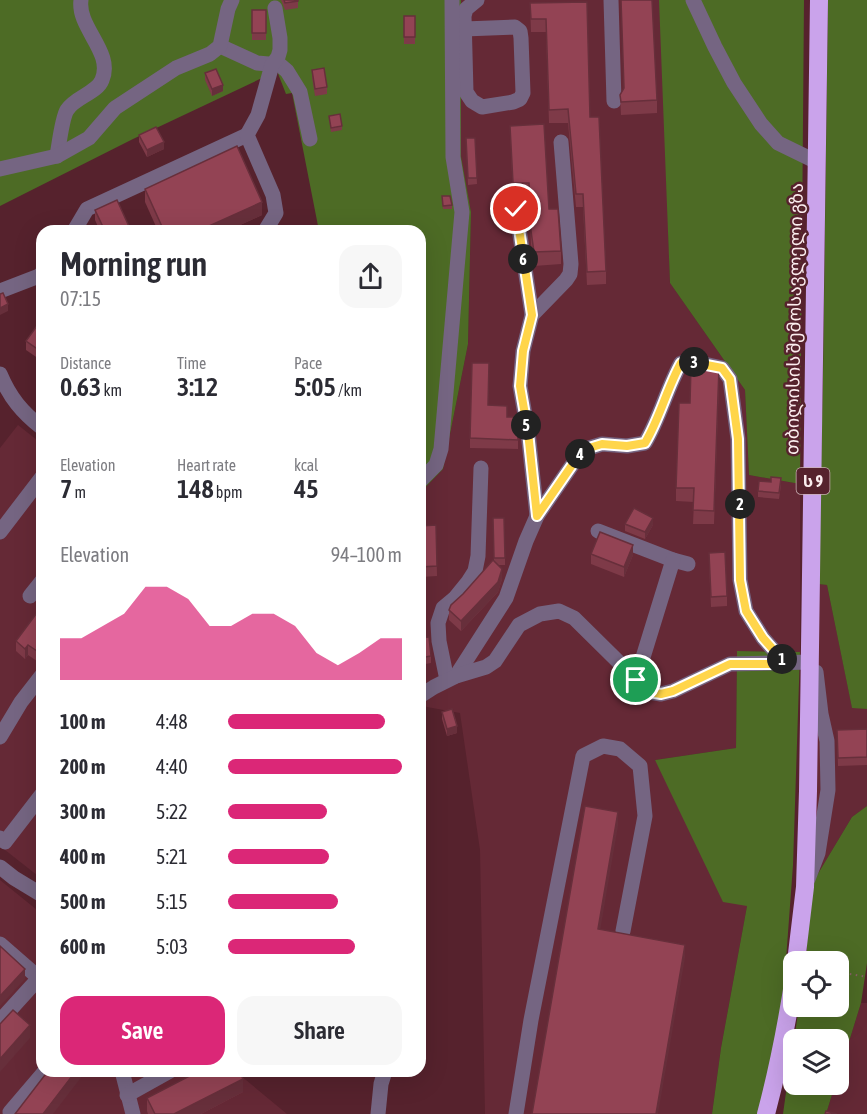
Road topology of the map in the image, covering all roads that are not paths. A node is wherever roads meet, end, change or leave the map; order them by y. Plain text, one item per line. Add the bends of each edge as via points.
1 (81, 0) edge
2 (232, 0) edge
3 (477, 0) edge
4 (611, 0) edge
5 (693, 0) edge
6 (819, 0) edge
7 (275, 8) dead end
8 (458, 15) edge
9 (220, 46) junction
10 (272, 65) junction
11 (614, 101) dead end
12 (247, 135) junction
13 (310, 139) dead end
14 (561, 142) dead end
15 (57, 156) junction
16 (817, 162) junction
17 (0, 169) edge
18 (516, 209) dead end
19 (77, 225) edge
20 (269, 225) edge
21 (36, 278) edge
22 (0, 291) edge
23 (532, 315) junction
24 (0, 374) edge
25 (36, 424) edge
26 (481, 468) dead end
27 (426, 475) edge
28 (36, 485) edge
29 (537, 516) junction
30 (598, 531) edge
31 (0, 532) edge
32 (673, 560) junction
33 (688, 564) dead end
34 (36, 588) edge
35 (30, 596) dead end
36 (811, 632) junction
37 (810, 662) junction
38 (786, 664) junction
39 (452, 678) junction
40 (636, 680) junction
41 (36, 683) edge
42 (426, 693) edge
43 (0, 737) edge
44 (36, 802) edge
45 (0, 838) edge
46 (0, 867) edge
47 (805, 887) junction
48 (36, 891) edge
49 (623, 931) edge
50 (0, 944) edge
51 (797, 951) edge
52 (36, 975) edge
53 (36, 982) edge
54 (788, 1017) edge
55 (0, 1021) edge
56 (40, 1077) edge
57 (123, 1077) edge
58 (159, 1077) edge
59 (383, 1077) edge
60 (127, 1095) junction
61 (10, 1112) dead end
62 (133, 1114) edge
63 (378, 1114) edge
64 (516, 1114) edge
65 (766, 1114) edge

1 - 15 street via 85,23 105,63 102,81 65,111
2 - 9 street
3 - 8 street
4 - 11 street
5 - 16 street via 734,83 760,124 778,143
6 - 16 highway, თბილისის შემოსავლელი გზა / ს 9
7 - 10 street via 280,50
8 - 8 street via 466,92 472,101 482,107 520,99 520,31
8 - 27 street via 453,157 462,212 441,449 436,465
9 - 10 street via 257,63
9 - 15 street via 176,68 115,108 89,138
10 - 12 street via 258,115
10 - 13 street via 287,71 300,92
12 - 19 street via 87,208
12 - 20 street via 273,195 276,213
14 - 23 street via 570,273
15 - 17 street
16 - 36 highway, თბილისის შემოსავლელი გზა / ს 9
18 - 23 street
21 - 22 street
23 - 29 street via 520,386
24 - 25 street via 6,389
26 - 39 street via 475,571 443,608 438,623 439,641
28 - 31 street
29 - 38 street via 579,455 589,448 645,443 681,363 722,368 730,379 738,439 740,580 746,611
29 - 39 street via 506,598
30 - 32 street
32 - 33 street
32 - 40 street
34 - 35 street
36 - 37 highway, თბილისის შემოსავლელი გზა / ს 9
36 - 47 street via 827,741 828,790 818,853
37 - 38 street
37 - 47 highway, თბილისის შემოსავლელი გზა / ს 9
38 - 40 street via 730,664 661,694 649,692
39 - 40 street via 486,667 495,661 519,626 540,614 559,611 574,618
39 - 42 street
41 - 43 street
44 - 45 street via 5,842
46 - 48 street
47 - 51 highway, თბილისის შემოსავლელი გზა / ს 9
49 - 64 street via 645,816 640,766 620,749 603,746 583,756
50 - 52 street
53 - 55 street
54 - 65 highway
56 - 61 street
57 - 60 street
58 - 60 street
59 - 63 street
60 - 62 street

